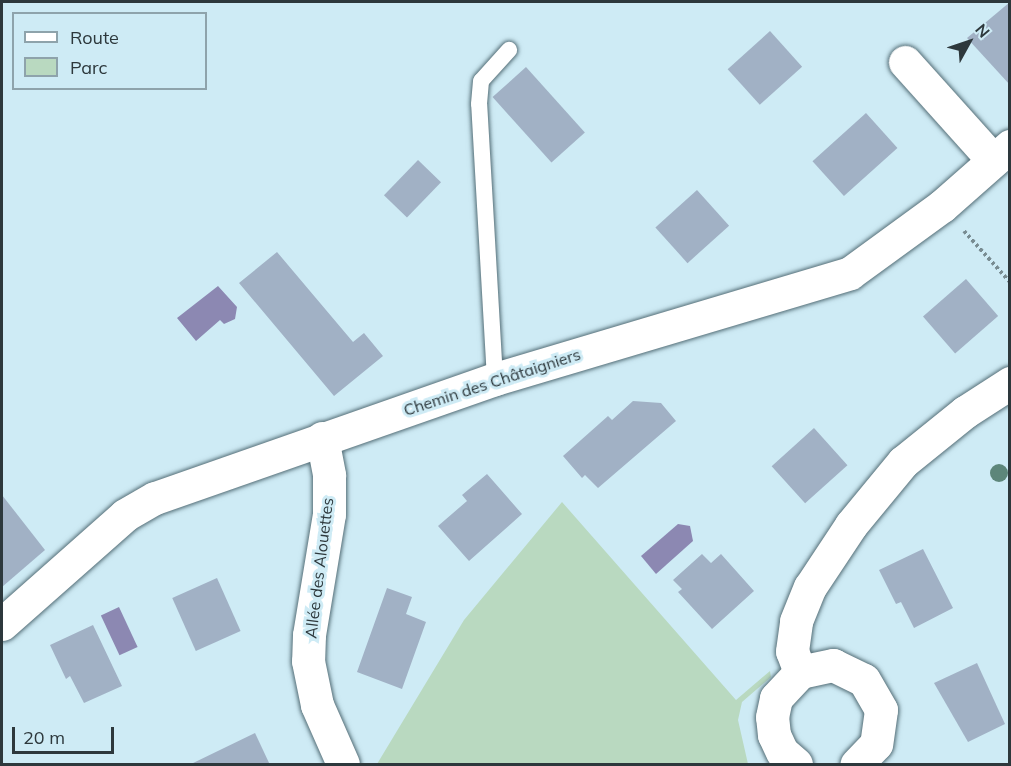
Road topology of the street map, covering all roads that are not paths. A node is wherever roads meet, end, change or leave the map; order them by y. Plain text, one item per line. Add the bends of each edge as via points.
1 (509, 50) dead end
2 (904, 62) dead end
3 (1001, 153) edge
4 (495, 379) junction
5 (1010, 383) edge
6 (322, 438) junction
7 (2, 624) edge
8 (800, 672) junction
9 (343, 765) edge
10 (796, 765) edge
11 (857, 765) edge

1 - 4 lane via 486,74 480,93
2 - 3 street, Chemin des Châtaigniers
3 - 4 street, Chemin des Châtaigniers via 942,206 850,273
4 - 6 street, Chemin des Châtaigniers
5 - 8 street via 964,412 903,462 851,525 810,587 796,621 792,651
6 - 7 street, Chemin des Châtaigniers via 155,498 125,514
6 - 9 street, Allée des Alouettes via 329,475 329,514 309,635 309,661 317,705
8 - 10 street via 776,698 772,717 774,735 782,752
8 - 11 street via 833,665 864,680 875,693 881,727 876,744

